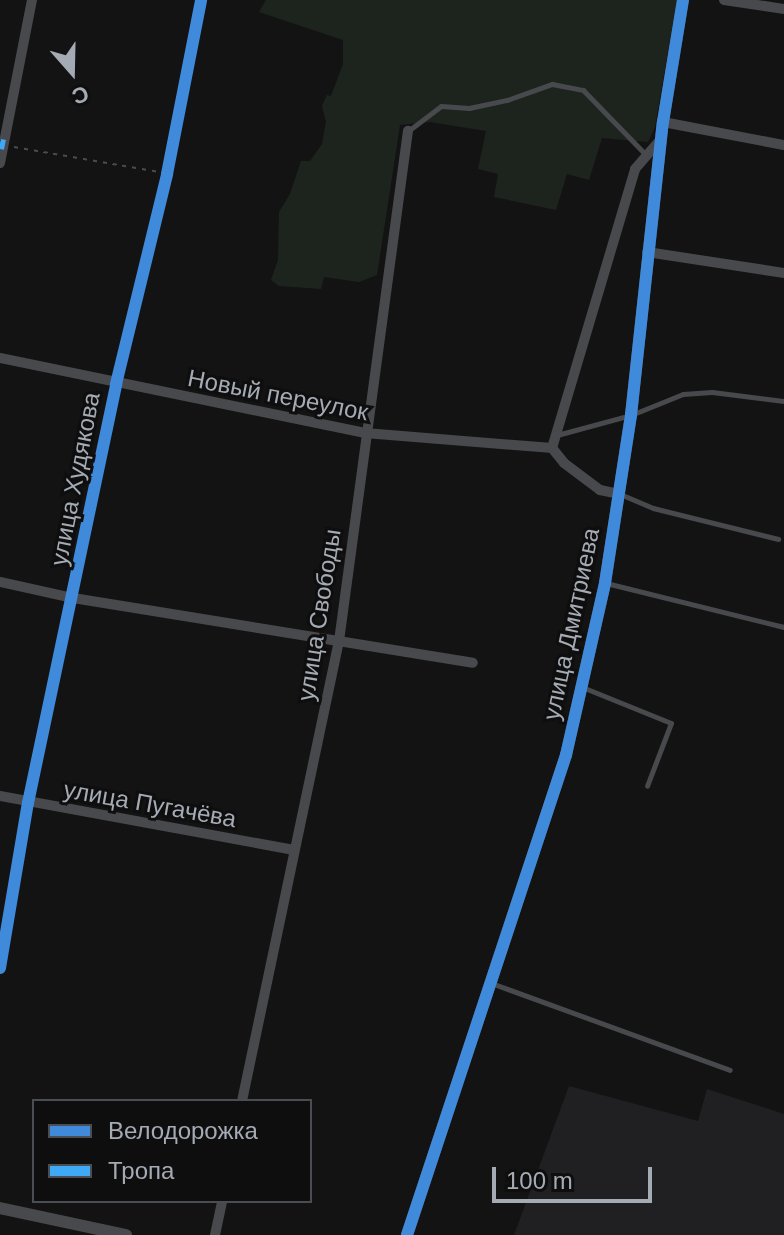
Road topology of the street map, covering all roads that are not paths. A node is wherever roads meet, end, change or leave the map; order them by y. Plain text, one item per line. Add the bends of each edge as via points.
1 (32, 0) edge
2 (201, 0) edge
3 (683, 0) edge
4 (724, 0) edge
5 (784, 9) edge
6 (663, 122) junction
7 (408, 131) joint
8 (661, 139) junction
9 (784, 145) edge
10 (647, 155) junction
11 (0, 163) edge
12 (647, 252) junction
13 (784, 273) edge
14 (0, 358) edge
15 (116, 384) junction
16 (784, 401) edge
17 (631, 415) junction
18 (365, 433) junction
19 (556, 435) junction
20 (552, 448) junction
21 (619, 494) junction
22 (778, 539) dead end
23 (0, 582) edge
24 (605, 583) junction
25 (73, 598) junction
26 (784, 627) edge
27 (339, 641) junction
28 (473, 663) dead end
29 (581, 687) junction
30 (647, 786) dead end
31 (0, 796) edge
32 (28, 803) junction
33 (294, 850) junction
34 (0, 968) edge
35 (490, 983) junction
36 (730, 1070) dead end
37 (242, 1099) edge
38 (222, 1203) edge
39 (0, 1208) edge
40 (126, 1235) edge
41 (215, 1235) edge
42 (407, 1235) edge

1 - 11 street
2 - 15 street, улица Худякова via 167,174
3 - 6 street, улица Дмитриева
4 - 5 street
6 - 8 street, улица Дмитриева
6 - 9 street
7 - 10 lane via 441,106 469,108 552,84 583,90
7 - 18 street, улица Свободы
8 - 10 street
8 - 12 street, улица Дмитриева
10 - 19 street via 635,169
12 - 13 street
12 - 17 street, улица Дмитриева
14 - 15 street, Новый переулок
15 - 18 street, Новый переулок
15 - 25 street, улица Худякова
16 - 17 lane via 712,392 683,394
17 - 19 lane
17 - 21 street, улица Дмитриева
18 - 20 street, Новый переулок
18 - 27 street, улица Свободы
19 - 20 street
20 - 21 street via 600,490
21 - 22 lane via 653,508
21 - 24 street, улица Дмитриева
23 - 25 street
24 - 26 lane
24 - 29 street, улица Дмитриева
25 - 27 street
25 - 32 street, улица Худякова
27 - 28 street
27 - 33 street, улица Свободы
29 - 30 lane via 671,723
29 - 35 street, улица Дмитриева via 566,755
31 - 32 street, улица Пугачёва
32 - 33 street, улица Пугачёва
32 - 34 street, улица Худякова
33 - 37 street, улица Свободы
35 - 36 lane
35 - 42 street, улица Дмитриева
38 - 41 street
39 - 40 street

